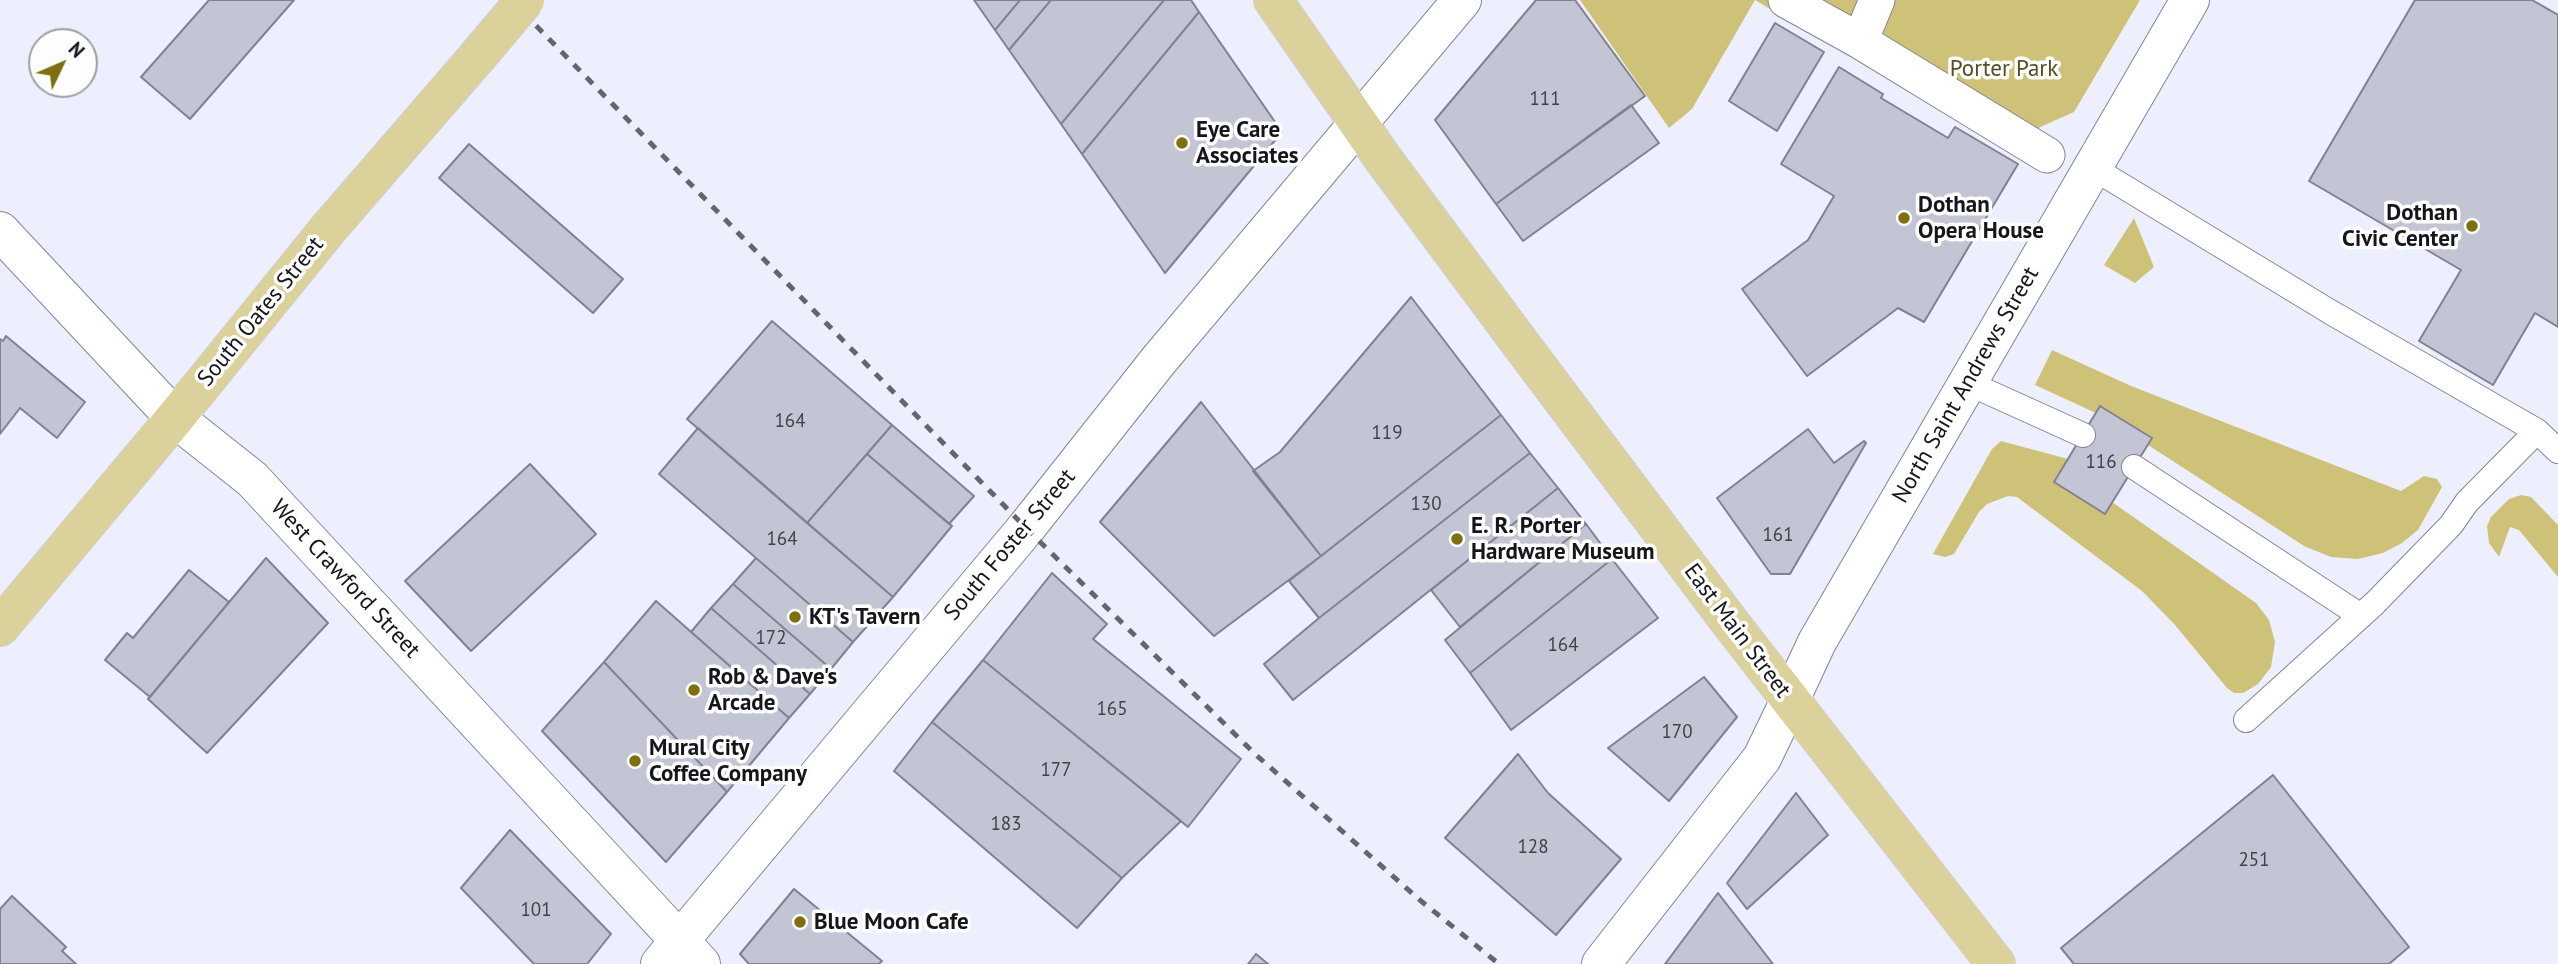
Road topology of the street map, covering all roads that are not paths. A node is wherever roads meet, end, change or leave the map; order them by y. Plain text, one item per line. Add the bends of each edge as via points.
1 (525, 0) edge
2 (1273, 0) edge
3 (1462, 0) edge
4 (1786, 0) edge
5 (1877, 0) edge
6 (2190, 0) edge
7 (1860, 41) junction
8 (1359, 125) junction
9 (2047, 155) dead end
10 (2093, 168) junction
11 (0, 230) edge
12 (1968, 383) junction
13 (175, 418) junction
14 (2537, 431) junction
15 (2082, 435) dead end
16 (2558, 451) edge
17 (2134, 467) dead end
18 (2361, 616) junction
19 (0, 626) edge
20 (1790, 700) junction
21 (2246, 720) dead end
22 (680, 956) edge
23 (1601, 964) edge
24 (1996, 964) edge

1 - 13 main road, South Oates Street, bridge via 329,228
2 - 8 main road, East Main Street
3 - 8 street, South Foster Street
4 - 7 street
5 - 7 street
6 - 10 street, North Saint Andrews Street
7 - 9 street
8 - 20 main road, East Main Street
8 - 22 street, South Foster Street via 1159,359
10 - 12 street, North Saint Andrews Street
10 - 14 lane
11 - 13 street, West Crawford Street
12 - 15 lane
12 - 20 street, North Saint Andrews Street via 1817,642
13 - 19 main road, South Oates Street
13 - 22 street, West Crawford Street via 251,479
14 - 16 lane
14 - 18 lane
17 - 18 lane
18 - 21 lane
20 - 23 street, North Saint Andrews Street via 1762,758
20 - 24 main road, East Main Street

